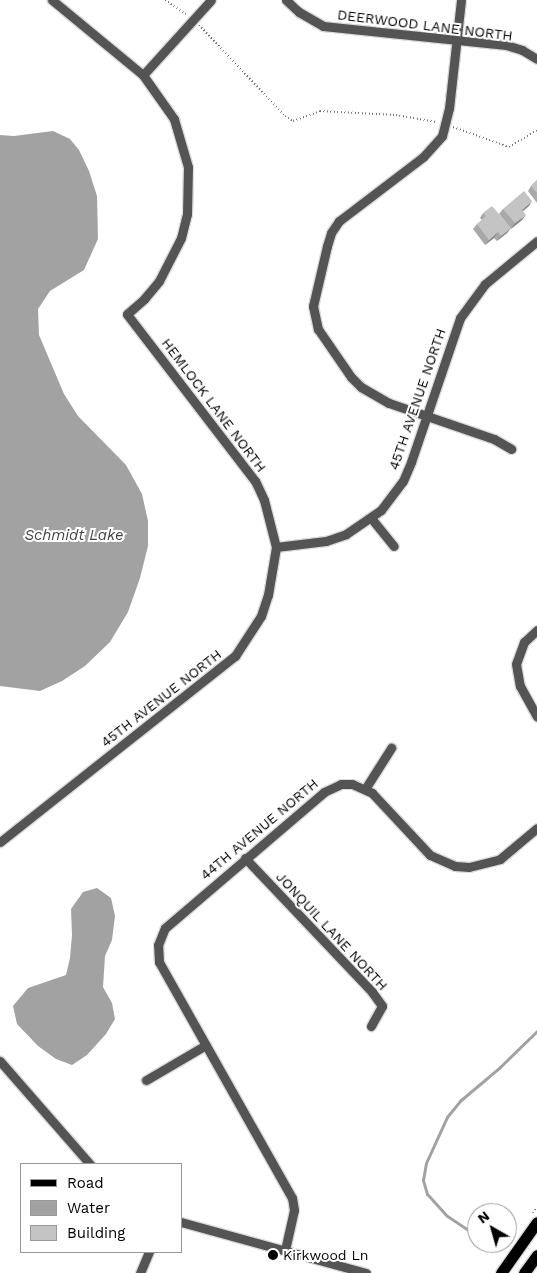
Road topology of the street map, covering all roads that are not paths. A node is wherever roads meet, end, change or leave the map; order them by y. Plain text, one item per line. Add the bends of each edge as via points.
1 (52, 0) edge
2 (211, 0) edge
3 (286, 0) edge
4 (461, 0) edge
5 (456, 41) junction
6 (537, 59) edge
7 (143, 75) junction
8 (537, 241) edge
9 (425, 416) junction
10 (511, 450) dead end
11 (371, 518) junction
12 (394, 546) dead end
13 (276, 548) junction
14 (537, 630) edge
15 (537, 717) edge
16 (391, 748) dead end
17 (365, 789) junction
18 (537, 828) edge
19 (0, 842) edge
20 (245, 858) junction
21 (371, 1026) dead end
22 (206, 1045) junction
23 (0, 1061) edge
24 (146, 1080) dead end
25 (89, 1163) edge
26 (182, 1222) edge
27 (537, 1222) edge
28 (285, 1250) junction
29 (149, 1253) edge
30 (537, 1255) edge
31 (141, 1273) edge
32 (366, 1273) edge
33 (501, 1273) edge
34 (524, 1273) edge

1 - 7 street
2 - 7 street
3 - 5 street, DEERWOOD LANE NORTH via 323,26
4 - 5 street
5 - 6 street, DEERWOOD LANE NORTH via 506,45
5 - 9 street via 442,136 422,157 339,221 327,246 313,306 318,329 361,387 388,403
7 - 13 street, HEMLOCK LANE NORTH via 174,119 188,167 189,190 182,238 172,260 144,299 127,314 255,481 264,500
8 - 9 street, 45TH AVENUE NORTH via 485,284 472,301 454,332
9 - 10 street via 494,439
9 - 11 street, 45TH AVENUE NORTH via 403,481
11 - 12 street
11 - 13 street, 45TH AVENUE NORTH via 346,534 326,541
13 - 19 street, 45TH AVENUE NORTH via 261,616 236,656
14 - 15 street via 524,642 516,664 516,676
16 - 17 street
17 - 18 street via 430,855 455,866 469,867 500,859
17 - 20 street, 44TH AVENUE NORTH via 352,784 331,787
20 - 21 street, JONQUIL LANE NORTH via 372,992 382,1006
20 - 22 street, 44TH AVENUE NORTH via 171,921 158,945 159,962
22 - 24 street
22 - 28 street via 292,1198 294,1210
23 - 25 street
26 - 28 street
27 - 33 main road
28 - 32 street
29 - 31 street
30 - 34 main road

